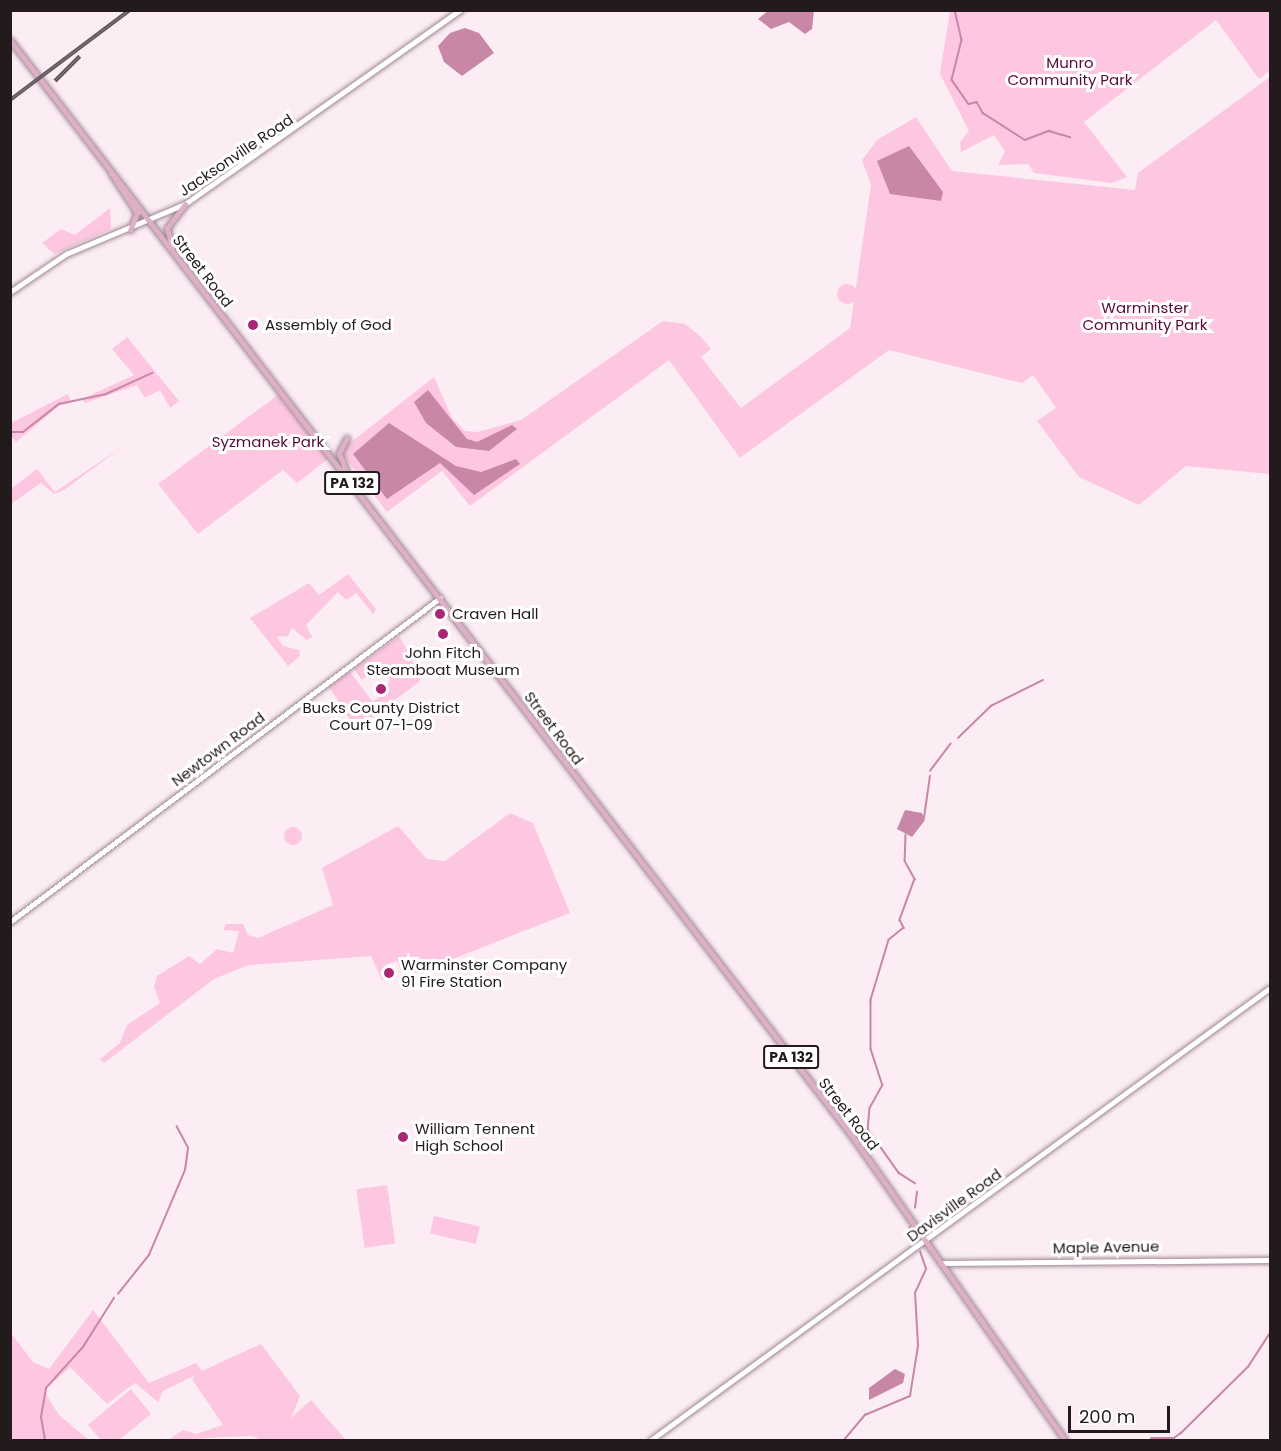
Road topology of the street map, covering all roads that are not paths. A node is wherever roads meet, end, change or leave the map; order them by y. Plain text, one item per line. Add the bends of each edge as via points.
1 (460, 10) edge
2 (10, 40) edge
3 (109, 169) junction
4 (185, 204) junction
5 (151, 223) junction
6 (130, 230) junction
7 (173, 252) junction
8 (10, 292) edge
9 (347, 438) dead end
10 (350, 481) junction
11 (440, 598) junction
12 (10, 921) edge
13 (1270, 988) edge
14 (928, 1239) junction
15 (1270, 1260) edge
16 (941, 1263) junction
17 (651, 1440) edge
18 (1065, 1440) edge

1 - 4 street, Jacksonville Road
2 - 3 main road, Street Road / PA 132
3 - 5 main road, Street Road / PA 132
3 - 6 main road via 136,213
4 - 5 street, Jacksonville Road
4 - 7 main road via 167,228
5 - 6 street, Jacksonville Road
5 - 7 main road, Street Road / PA 132
6 - 8 street, Jacksonville Road via 66,254
7 - 10 main road, Street Road / PA 132
9 - 10 main road via 339,453
10 - 11 main road, Street Road / PA 132
11 - 12 street, Newtown Road
11 - 14 main road, Street Road / PA 132
13 - 14 street, Davisville Road
14 - 16 main road, Street Road / PA 132
14 - 17 street, Davisville Road
15 - 16 street, Maple Avenue
16 - 18 main road, Street Road / PA 132

